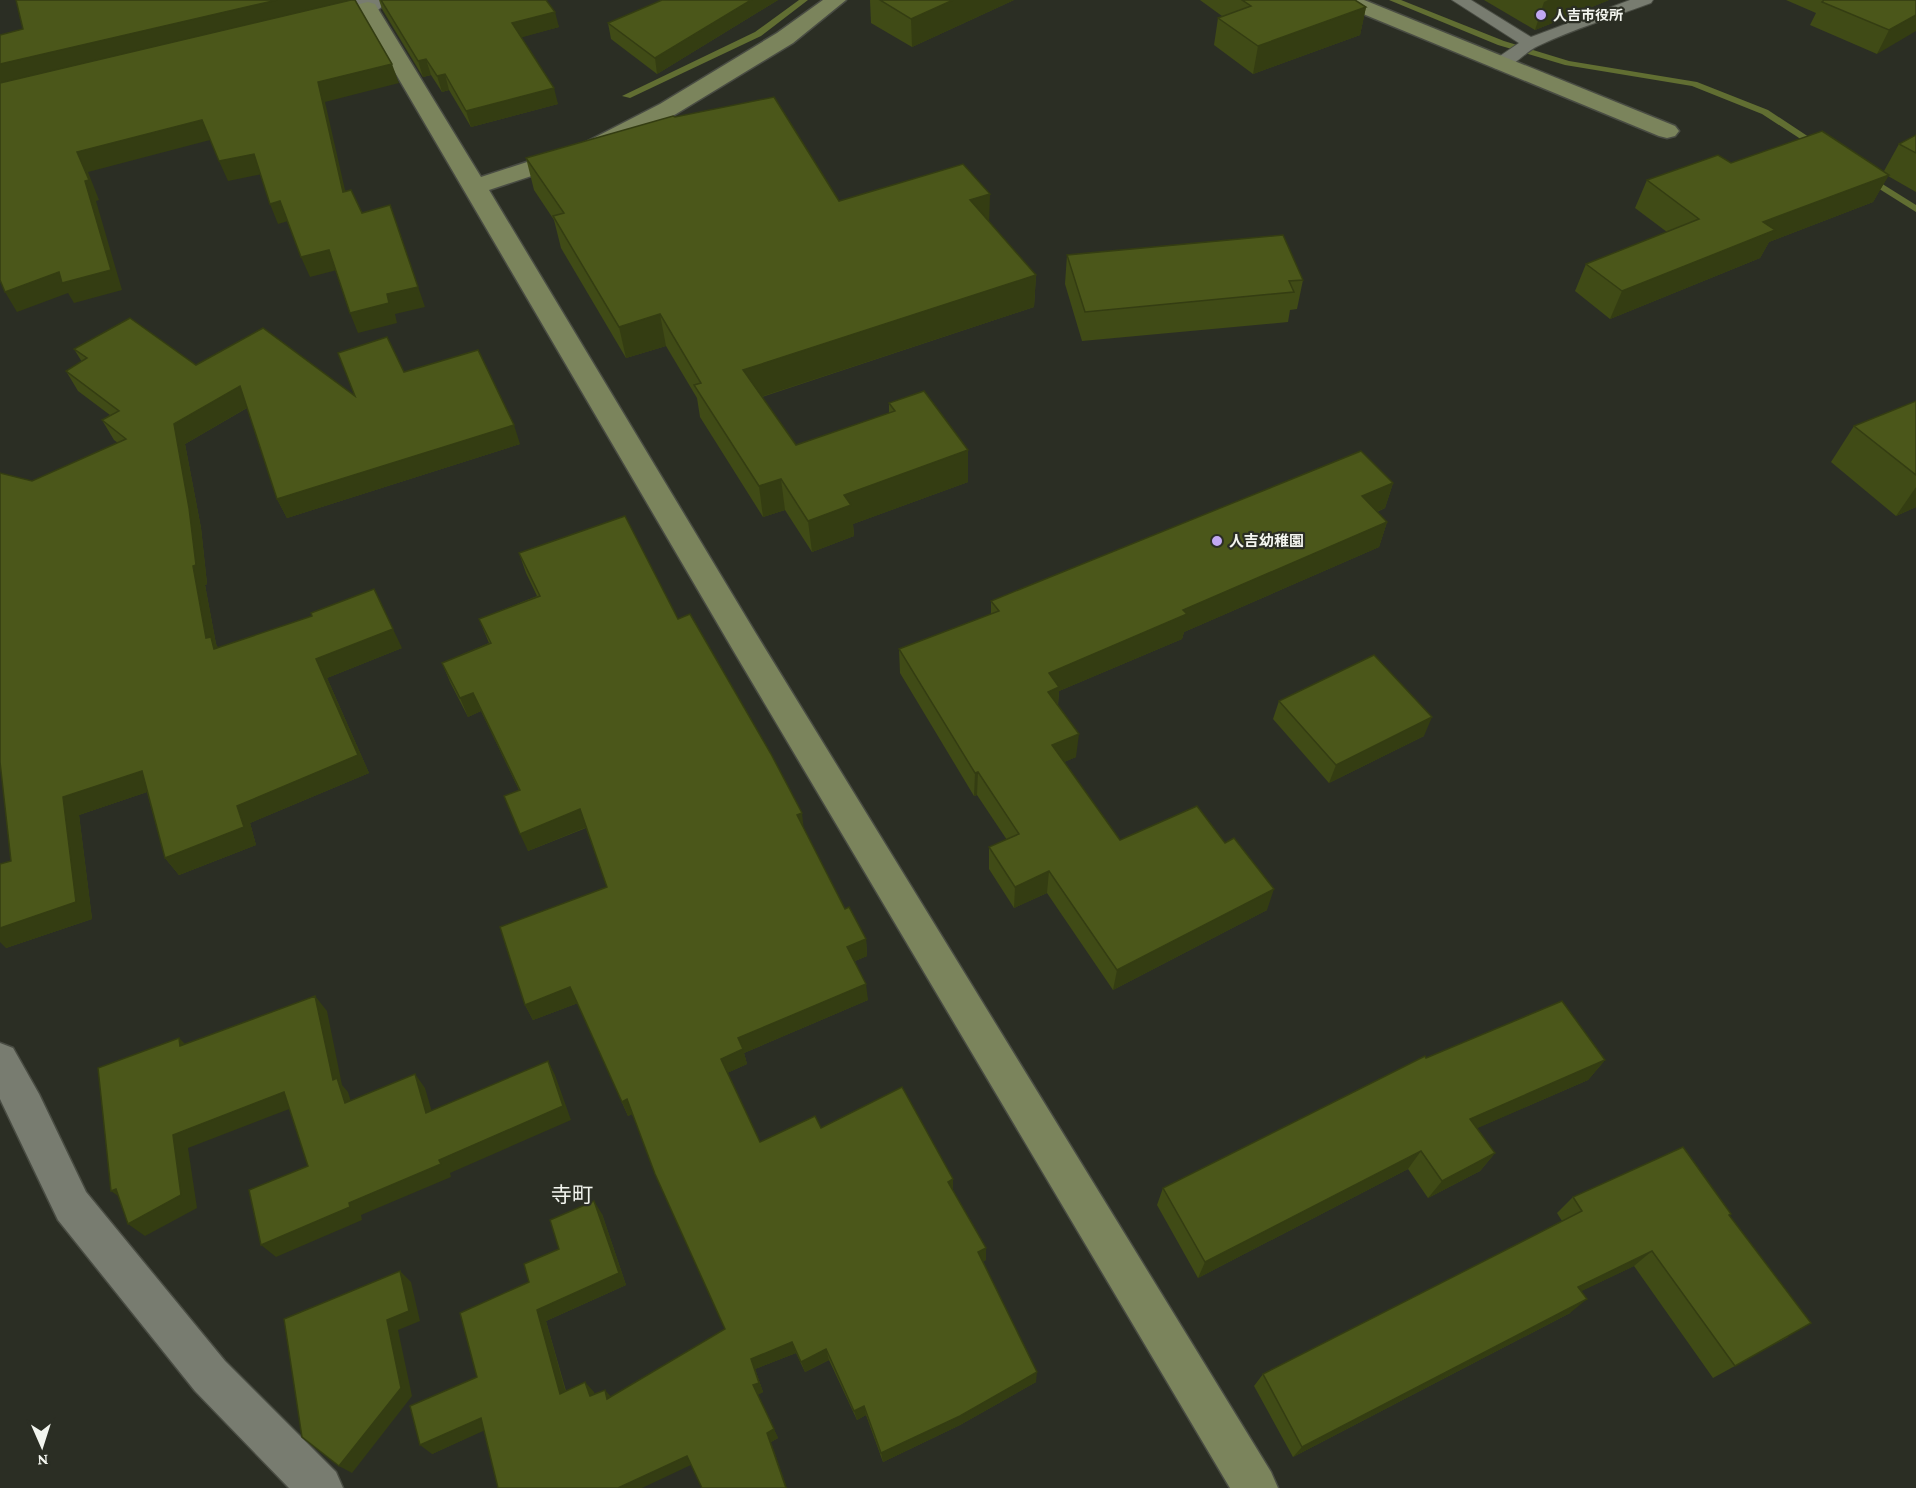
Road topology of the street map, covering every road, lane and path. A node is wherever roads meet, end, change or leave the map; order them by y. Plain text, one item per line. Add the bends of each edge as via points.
1 (836, 0) edge
2 (1346, 0) edge
3 (1460, 0) edge
4 (1645, 0) edge
5 (370, 3) edge
6 (288, 27) edge
7 (1530, 43) junction
8 (1500, 64) junction
9 (1667, 131) dead end
10 (475, 187) junction
11 (0, 1061) edge
12 (320, 1488) edge
13 (1256, 1488) edge

1 - 10 street via 785,38 668,109 590,149
2 - 8 street
3 - 7 lane
4 - 7 lane
5 - 6 street
5 - 10 street
7 - 8 lane
8 - 9 street
10 - 13 street via 744,641
11 - 12 street via 72,1206 210,1376

